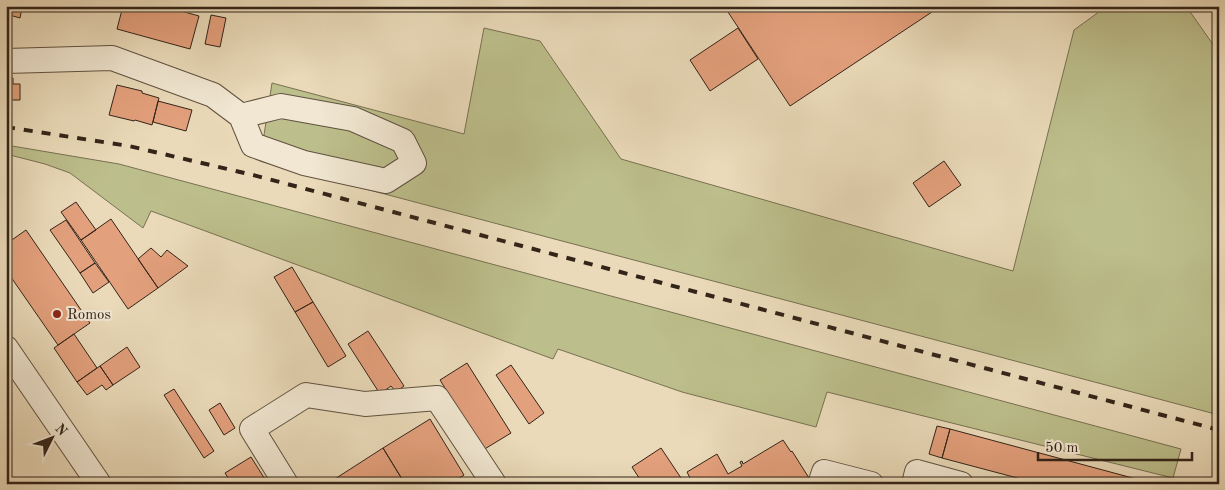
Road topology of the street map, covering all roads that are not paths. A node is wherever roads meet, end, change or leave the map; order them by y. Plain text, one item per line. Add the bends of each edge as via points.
1 (6, 61) edge
2 (242, 116) junction
3 (6, 348) edge
4 (99, 484) edge
5 (286, 484) edge
6 (494, 484) edge
7 (820, 484) edge
8 (871, 484) edge
9 (914, 484) edge
10 (961, 484) edge

1 - 2 street via 112,58 213,94
2 - 2 street via 253,146 304,163 386,181 414,163 403,141 353,119 281,106
3 - 4 street
5 - 6 street via 252,429 306,395 365,404 437,398
7 - 8 street via 824,472
9 - 10 street via 917,472

